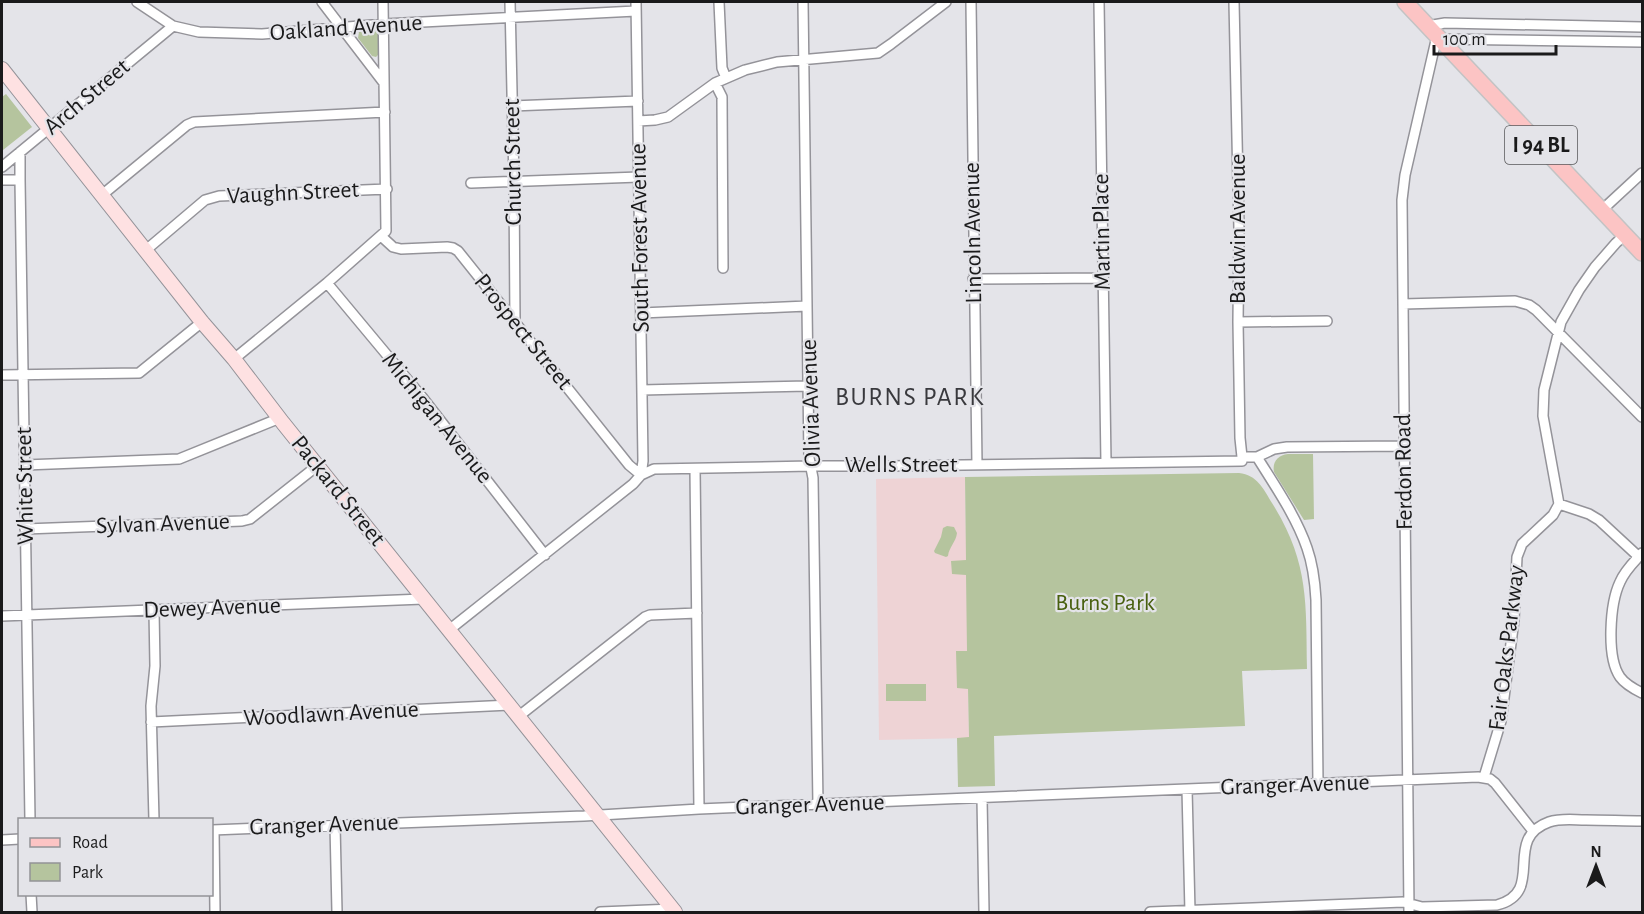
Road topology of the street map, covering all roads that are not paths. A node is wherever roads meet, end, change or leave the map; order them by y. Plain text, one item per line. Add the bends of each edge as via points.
1 (137, 2) edge
2 (322, 2) edge
3 (383, 2) edge
4 (510, 2) edge
5 (719, 2) edge
6 (803, 2) edge
7 (946, 2) edge
8 (971, 2) edge
9 (1099, 2) edge
10 (1234, 2) edge
11 (1405, 2) edge
12 (636, 6) edge
13 (510, 17) junction
14 (384, 24) junction
15 (1518, 24) junction
16 (173, 26) junction
17 (1642, 27) edge
18 (343, 28) junction
19 (1435, 34) junction
20 (1517, 39) junction
21 (1642, 42) edge
22 (804, 60) junction
23 (2, 69) edge
24 (726, 78) junction
25 (715, 83) junction
26 (385, 84) junction
27 (638, 101) junction
28 (512, 106) junction
29 (385, 112) junction
30 (638, 121) junction
31 (49, 129) junction
32 (20, 152) junction
33 (2, 167) edge
34 (1642, 173) edge
35 (639, 177) junction
36 (2, 180) edge
37 (20, 180) junction
38 (514, 182) junction
39 (471, 183) dead end
40 (387, 189) junction
41 (102, 195) junction
42 (1602, 210) junction
43 (1626, 234) junction
44 (381, 236) junction
45 (146, 250) junction
46 (1642, 253) edge
47 (723, 268) dead end
48 (1103, 278) junction
49 (973, 279) junction
50 (327, 283) junction
51 (1402, 304) junction
52 (807, 306) junction
53 (641, 314) junction
54 (1327, 321) dead end
55 (202, 322) junction
56 (515, 322) junction
57 (1238, 322) junction
58 (1559, 332) junction
59 (234, 359) junction
60 (2, 375) edge
61 (22, 375) junction
62 (808, 386) junction
63 (642, 390) junction
64 (1642, 417) edge
65 (280, 418) junction
66 (1404, 446) junction
67 (1242, 457) junction
68 (1257, 457) junction
69 (1106, 463) junction
70 (24, 465) junction
71 (317, 465) junction
72 (976, 465) junction
73 (811, 466) junction
74 (695, 469) junction
75 (641, 475) junction
76 (1558, 504) junction
77 (25, 529) junction
78 (545, 555) junction
79 (1641, 555) edge
80 (423, 599) junction
81 (154, 611) junction
82 (697, 613) junction
83 (27, 615) junction
84 (2, 616) edge
85 (448, 630) junction
86 (1642, 693) edge
87 (515, 711) junction
88 (151, 722) junction
89 (1484, 777) junction
90 (1408, 780) junction
91 (1318, 784) junction
92 (1187, 789) junction
93 (982, 798) junction
94 (818, 805) junction
95 (699, 810) junction
96 (598, 815) junction
97 (30, 818) edge
98 (154, 818) edge
99 (1642, 821) edge
100 (335, 825) junction
101 (213, 830) edge
102 (1533, 831) junction
103 (18, 839) edge
104 (2, 840) edge
105 (32, 896) edge
106 (1409, 908) edge
107 (674, 911) edge
108 (32, 912) edge
109 (215, 912) edge
110 (337, 912) edge
111 (600, 912) edge
112 (984, 912) edge
113 (1150, 912) edge
114 (1190, 912) edge

1 - 16 street, Oakland Avenue
2 - 18 street
3 - 14 street
4 - 13 street, Church Street
5 - 24 street via 722,68
6 - 22 street, Olivia Avenue
7 - 22 street via 878,52
8 - 49 street, Lincoln Avenue
9 - 48 street, Martin Place
10 - 57 street, Baldwin Avenue
11 - 19 main road, I 94 BL
12 - 13 street, Oakland Avenue
12 - 27 street, South Forest Avenue
13 - 14 street, Oakland Avenue
13 - 28 street, Church Street
14 - 18 street, Oakland Avenue
14 - 26 street
15 - 17 street
15 - 19 street via 1445,23
15 - 20 street
16 - 18 street, Oakland Avenue via 199,32 262,34
16 - 31 street, Arch Street
18 - 26 street
19 - 20 street
19 - 42 main road, I 94 BL
19 - 51 street, Ferdon Road via 1403,182
20 - 21 street
22 - 24 street via 764,65
22 - 52 street, Olivia Avenue
23 - 31 main road, Packard Street
24 - 25 street
25 - 30 street via 668,117
25 - 47 street via 722,97
26 - 29 street
27 - 28 street
27 - 30 street, South Forest Avenue
28 - 38 street, Church Street
29 - 40 street
29 - 41 street via 194,122
30 - 35 street, South Forest Avenue
31 - 32 street, Arch Street
31 - 41 main road, Packard Street
32 - 33 street, Arch Street
32 - 37 street, White Street
34 - 42 street
35 - 38 street
35 - 53 street, South Forest Avenue
36 - 37 street
37 - 61 street, White Street
38 - 39 street
38 - 56 street, Church Street
40 - 44 street via 387,228
40 - 45 street, Vaughn Street via 211,197
41 - 45 main road, Packard Street
42 - 43 main road, I 94 BL
43 - 46 main road, I 94 BL
43 - 58 street via 1579,290
44 - 50 street
44 - 56 street, Prospect Street via 400,249 453,248
45 - 55 main road, Packard Street
48 - 49 street
48 - 69 street, Martin Place
49 - 72 street, Lincoln Avenue
50 - 59 street
50 - 78 street, Michigan Avenue
51 - 58 street via 1515,301 1529,305
51 - 66 street, Ferdon Road
52 - 53 street
52 - 62 street, Olivia Avenue
53 - 63 street, South Forest Avenue
54 - 57 street
55 - 59 main road, Packard Street
55 - 61 street via 139,373
56 - 75 street, Prospect Street
57 - 67 street, Baldwin Avenue
58 - 64 street
58 - 76 street via 1544,390 1543,416
59 - 65 main road, Packard Street
60 - 61 street
61 - 70 street, White Street
62 - 63 street
62 - 73 street, Olivia Avenue
63 - 75 street, South Forest Avenue
65 - 70 street via 179,459
65 - 71 main road, Packard Street
66 - 68 street, Wells Street via 1280,448
66 - 90 street, Ferdon Road
67 - 68 street, Wells Street
67 - 69 street, Wells Street via 1242,461
68 - 91 street via 1298,527 1314,573
69 - 72 street, Wells Street
70 - 77 street, White Street
71 - 77 street, Sylvan Avenue via 250,519 242,521
71 - 80 main road, Packard Street
72 - 73 street, Wells Street
73 - 74 street, Wells Street
73 - 94 street, Olivia Avenue
74 - 75 street, Wells Street via 654,469
74 - 82 street
75 - 78 street
76 - 79 street via 1589,514
76 - 89 street, Fair Oaks Parkway via 1553,515 1522,544 1517,557 1514,620 1501,721
77 - 83 street, White Street
78 - 85 street
79 - 86 street via 1619,583 1610,631 1620,678
80 - 81 street, Dewey Avenue
80 - 85 main road, Packard Street
81 - 83 street, Dewey Avenue
81 - 88 street
82 - 87 street via 645,617
82 - 95 street
83 - 84 street, Dewey Avenue
83 - 97 street, White Street
85 - 87 main road, Packard Street
87 - 88 street, Woodlawn Avenue
87 - 96 main road, Packard Street
88 - 98 street
89 - 90 street, Granger Avenue
89 - 102 street via 1495,783
90 - 91 street, Granger Avenue
90 - 106 street, Ferdon Road
91 - 92 street, Granger Avenue
92 - 93 street, Granger Avenue
92 - 114 street
93 - 94 street, Granger Avenue
93 - 112 street
94 - 95 street, Granger Avenue
95 - 96 street, Granger Avenue
96 - 100 street, Granger Avenue
96 - 107 main road, Packard Street
99 - 102 street via 1559,820
100 - 101 street, Granger Avenue
100 - 110 street
101 - 109 street
102 - 106 street via 1525,849 1522,886 1508,903
103 - 104 street
105 - 108 street
106 - 114 street via 1403,902
107 - 111 street
113 - 114 street

